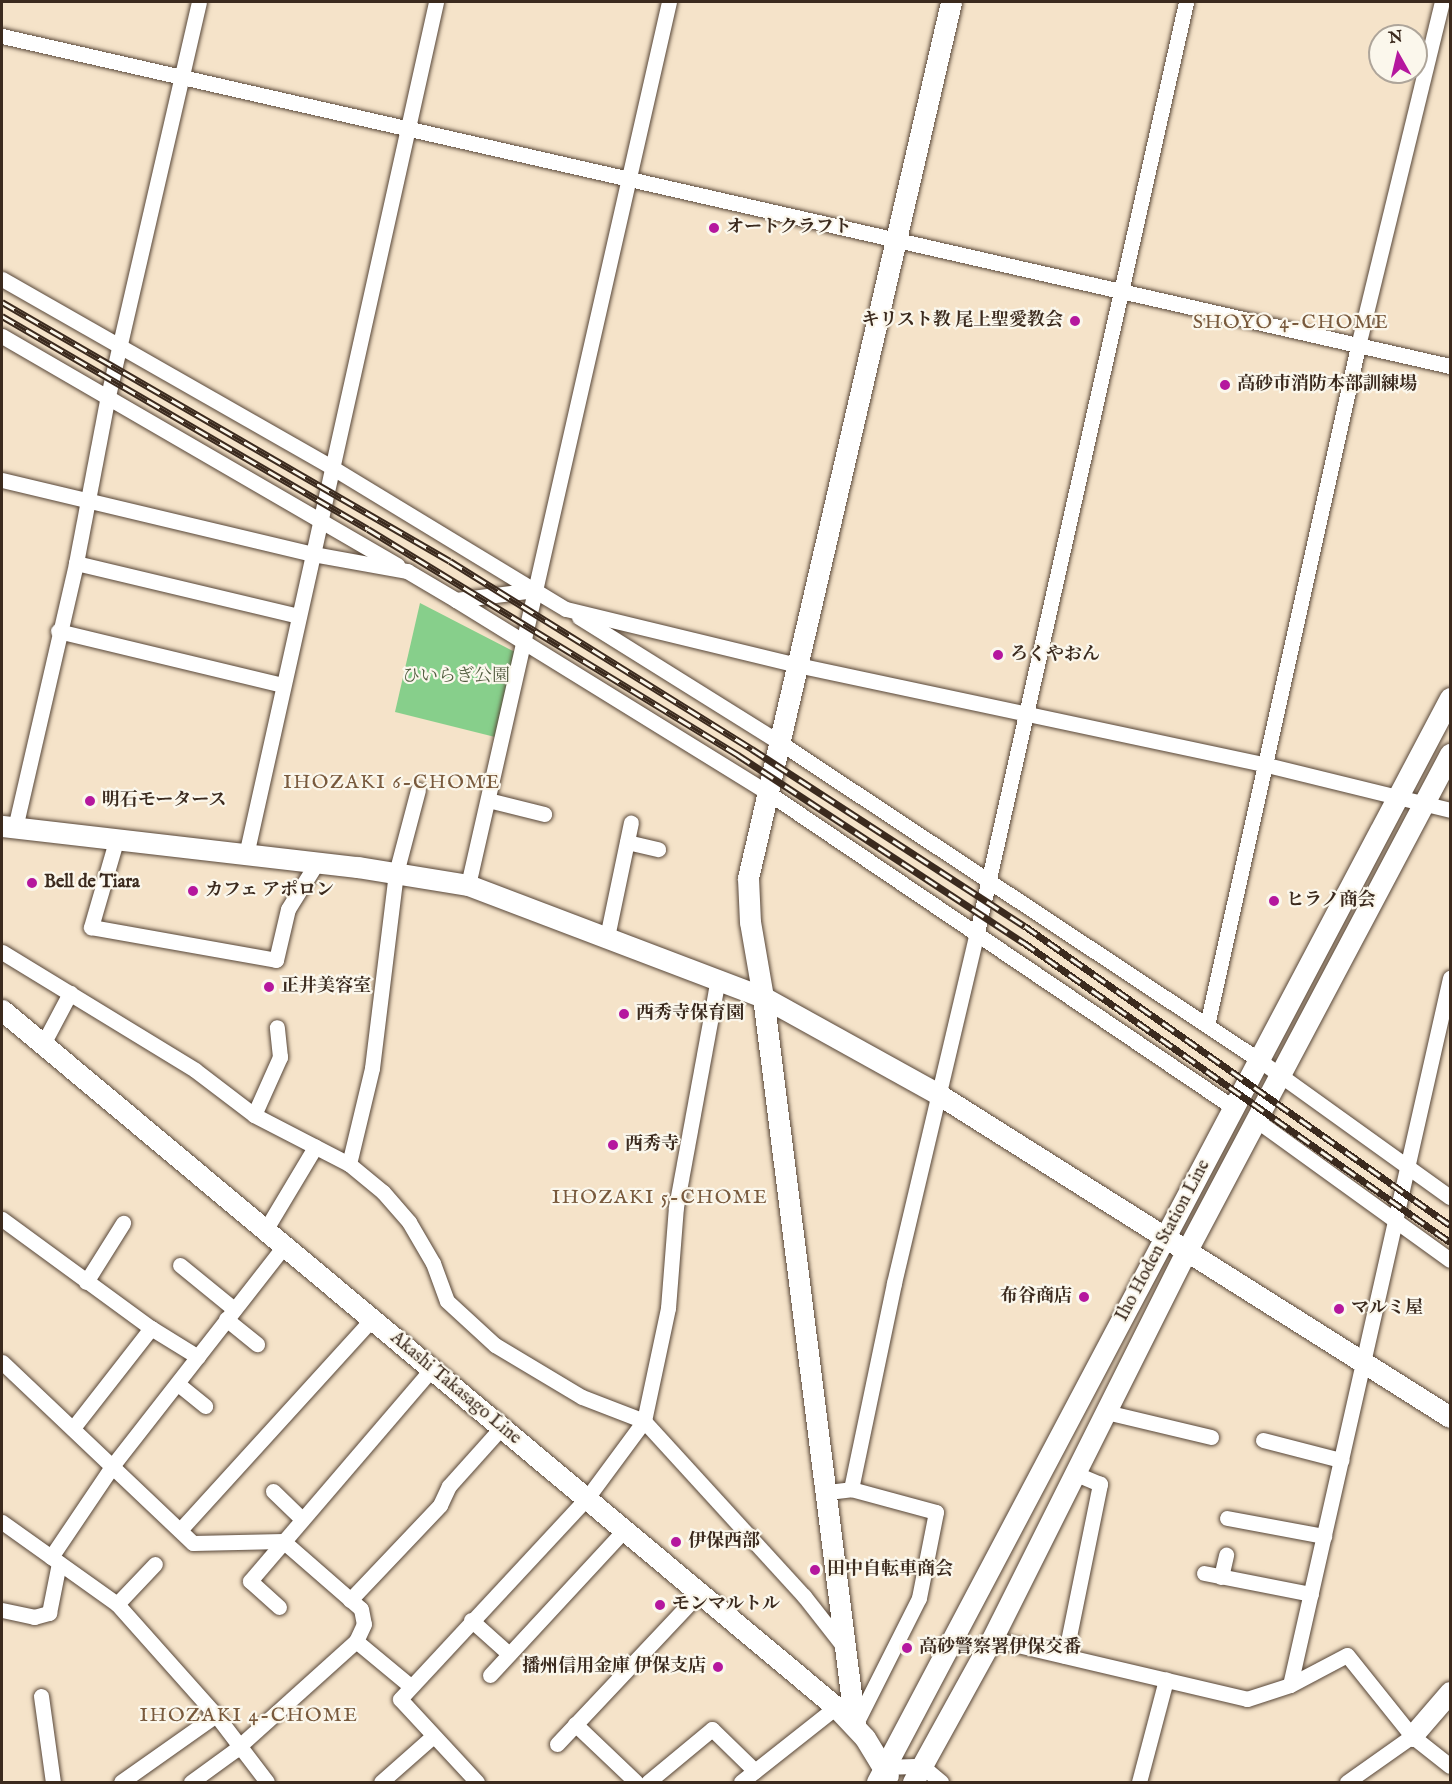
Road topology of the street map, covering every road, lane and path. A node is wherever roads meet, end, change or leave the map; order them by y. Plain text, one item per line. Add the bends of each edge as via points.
1 (199, 2) edge
2 (436, 2) edge
3 (669, 2) edge
4 (951, 2) edge
5 (1186, 2) edge
6 (1442, 2) edge
7 (2, 36) edge
8 (182, 77) junction
9 (408, 129) junction
10 (629, 176) junction
11 (898, 240) junction
12 (2, 279) edge
13 (1119, 290) junction
14 (2, 336) edge
15 (120, 346) junction
16 (1358, 346) junction
17 (1450, 366) edge
18 (108, 396) junction
19 (333, 468) junction
20 (2, 480) edge
21 (89, 499) junction
22 (321, 520) junction
23 (313, 554) junction
24 (76, 563) junction
25 (407, 571) junction
26 (534, 590) junction
27 (456, 600) junction
28 (566, 609) junction
29 (299, 616) junction
30 (58, 632) junction
31 (524, 642) junction
32 (797, 665) junction
33 (283, 685) junction
34 (1450, 698) edge
35 (1026, 714) junction
36 (779, 742) junction
37 (1450, 754) edge
38 (1263, 765) junction
39 (418, 790) dead end
40 (767, 792) junction
41 (1397, 796) junction
42 (488, 800) junction
43 (1425, 804) junction
44 (1450, 810) edge
45 (544, 814) dead end
46 (632, 822) dead end
47 (8, 827) edge
48 (116, 841) junction
49 (627, 842) junction
50 (658, 849) dead end
51 (246, 855) junction
52 (316, 864) junction
53 (396, 873) junction
54 (987, 880) junction
55 (468, 885) junction
56 (977, 932) junction
57 (607, 937) junction
58 (2, 952) edge
59 (718, 978) junction
60 (1450, 978) edge
61 (70, 993) junction
62 (763, 996) junction
63 (2, 1010) edge
64 (1207, 1025) junction
65 (277, 1027) dead end
66 (43, 1044) junction
67 (1259, 1060) junction
68 (1280, 1075) junction
69 (938, 1094) junction
70 (1234, 1108) junction
71 (254, 1115) junction
72 (1256, 1120) junction
73 (315, 1147) junction
74 (349, 1164) junction
75 (1407, 1167) junction
76 (1450, 1197) edge
77 (2, 1219) edge
78 (1396, 1221) junction
79 (123, 1223) dead end
80 (266, 1229) junction
81 (1166, 1239) junction
82 (285, 1245) junction
83 (1186, 1252) junction
84 (1450, 1260) edge
85 (180, 1265) dead end
86 (86, 1282) junction
87 (230, 1314) junction
88 (372, 1319) junction
89 (151, 1328) junction
90 (256, 1344) dead end
91 (198, 1357) junction
92 (2, 1362) edge
93 (1363, 1364) junction
94 (432, 1369) junction
95 (178, 1384) junction
96 (204, 1406) dead end
97 (1106, 1412) junction
98 (1450, 1417) edge
99 (644, 1421) junction
100 (73, 1428) junction
101 (501, 1428) junction
102 (1211, 1437) dead end
103 (1263, 1440) dead end
104 (1341, 1460) junction
105 (114, 1465) junction
106 (1074, 1473) junction
107 (851, 1489) junction
108 (273, 1491) dead end
109 (828, 1492) junction
110 (586, 1498) junction
111 (1227, 1518) dead end
112 (302, 1519) junction
113 (2, 1522) edge
114 (625, 1529) junction
115 (180, 1530) junction
116 (1324, 1536) junction
117 (283, 1540) junction
118 (1226, 1555) dead end
119 (55, 1560) junction
120 (154, 1564) dead end
121 (1204, 1573) dead end
122 (1221, 1577) junction
123 (700, 1592) junction
124 (1311, 1594) junction
125 (350, 1600) junction
126 (117, 1605) junction
127 (279, 1606) dead end
128 (2, 1610) edge
129 (471, 1620) junction
130 (992, 1639) junction
131 (356, 1641) junction
132 (844, 1647) junction
133 (509, 1654) junction
134 (1065, 1656) junction
135 (490, 1675) dead end
136 (1166, 1680) junction
137 (409, 1685) junction
138 (1290, 1685) junction
139 (1450, 1692) edge
140 (41, 1696) dead end
141 (836, 1707) junction
142 (216, 1715) junction
143 (575, 1724) junction
144 (855, 1726) junction
145 (433, 1736) junction
146 (1412, 1736) junction
147 (557, 1744) dead end
148 (240, 1745) junction
149 (1450, 1766) edge
150 (755, 1771) junction
151 (917, 1774) edge
152 (884, 1777) edge
153 (53, 1782) edge
154 (121, 1782) edge
155 (191, 1782) edge
156 (267, 1782) edge
157 (381, 1782) edge
158 (477, 1782) edge
159 (636, 1782) edge
160 (648, 1782) edge
161 (741, 1782) edge
162 (941, 1782) edge
163 (1139, 1782) edge
164 (1347, 1782) edge

1 - 8 street
2 - 9 street
3 - 10 street
4 - 11 main road
5 - 13 street
6 - 16 street
7 - 8 street
8 - 9 street
8 - 15 street
9 - 10 street
9 - 19 street
10 - 11 street
10 - 26 street
11 - 13 street
11 - 32 main road
12 - 15 street
13 - 16 street
13 - 35 street
14 - 18 street
15 - 18 street
15 - 19 street
16 - 17 street
16 - 38 street
18 - 21 street
18 - 22 street
19 - 22 street
19 - 26 street
20 - 21 street
21 - 23 street
21 - 24 street
22 - 23 street
22 - 25 street
23 - 25 street
23 - 29 street
24 - 29 street
24 - 30 street
25 - 27 street
26 - 27 street
26 - 28 street
26 - 31 street
27 - 31 street
28 - 32 street
28 - 36 street
29 - 33 street
30 - 33 street
30 - 47 street
31 - 40 street
31 - 42 street
32 - 35 street
32 - 36 main road
33 - 51 street
34 - 41 main road, Iho Hoden Station Line
35 - 38 street
35 - 54 street
36 - 40 main road
36 - 54 street
37 - 43 main road, Iho Hoden Station Line
38 - 41 street
38 - 64 street
39 - 53 street
40 - 56 street
40 - 62 main road via 748,878 750,922
41 - 43 street
41 - 67 main road, Iho Hoden Station Line
42 - 45 street
42 - 55 street
43 - 44 street
43 - 68 main road, Iho Hoden Station Line
46 - 49 street
47 - 48 main road
48 - 51 main road
48 - 52 street via 91,927 276,960 288,909
49 - 50 street
49 - 57 street
51 - 52 main road
52 - 53 main road
53 - 55 main road
53 - 74 street via 372,1068
54 - 56 street
54 - 64 street
55 - 57 main road
56 - 69 street
56 - 70 street
57 - 59 main road
58 - 61 street
59 - 62 main road
59 - 99 street via 676,1207 668,1308
60 - 75 street
61 - 66 street
61 - 71 street via 195,1070
62 - 69 main road
62 - 109 main road
63 - 66 main road, Akashi Takasago Line
64 - 67 street
65 - 71 street via 280,1057
66 - 80 main road, Akashi Takasago Line
67 - 68 street
67 - 70 main road, Iho Hoden Station Line
68 - 72 main road, Iho Hoden Station Line
68 - 75 street
69 - 81 main road
69 - 107 street
70 - 81 main road, Iho Hoden Station Line
71 - 73 street
72 - 78 street
72 - 83 main road, Iho Hoden Station Line
73 - 74 street
73 - 80 street
74 - 99 street via 383,1192 409,1222 433,1263 447,1301 495,1345 582,1397
75 - 76 street
75 - 78 street
77 - 86 street
78 - 84 street
78 - 93 street
79 - 86 street
80 - 82 main road, Akashi Takasago Line
81 - 83 main road
81 - 152 main road, Iho Hoden Station Line
82 - 87 street
82 - 88 main road, Akashi Takasago Line
83 - 93 main road
83 - 97 main road, Iho Hoden Station Line
85 - 87 street
86 - 89 street
87 - 90 street
87 - 91 street
88 - 94 main road, Akashi Takasago Line
88 - 115 street
89 - 91 street
89 - 100 street
91 - 95 street
92 - 100 street
93 - 98 main road
93 - 104 street
94 - 101 main road, Akashi Takasago Line
94 - 112 street
95 - 96 street
95 - 105 street
97 - 102 street
97 - 106 main road, Iho Hoden Station Line
99 - 110 street
99 - 132 street via 804,1596
100 - 105 street
101 - 110 main road, Akashi Takasago Line
101 - 125 street via 450,1486 440,1505
103 - 104 street
104 - 116 street
105 - 115 street
105 - 119 street
106 - 130 main road, Iho Hoden Station Line
106 - 134 street via 1100,1484
107 - 109 street
107 - 144 street via 936,1512 919,1598
108 - 112 street
109 - 132 main road
110 - 114 main road, Akashi Takasago Line
110 - 129 street
111 - 116 street
112 - 117 street
113 - 119 street
114 - 123 main road, Akashi Takasago Line
114 - 133 street
115 - 117 street via 193,1543
116 - 124 street
117 - 125 street
117 - 127 street via 250,1581
118 - 122 street
119 - 126 street
119 - 128 street via 49,1613 34,1617
120 - 126 street
121 - 122 street
122 - 124 street
123 - 141 main road, Akashi Takasago Line
123 - 143 street
124 - 138 street
125 - 131 street via 361,1609 364,1624
126 - 142 street
129 - 133 street
129 - 137 street
130 - 134 street
130 - 151 main road, Iho Hoden Station Line
131 - 137 street
131 - 148 street
132 - 144 main road
133 - 135 street
134 - 136 street
136 - 138 street via 1247,1699
136 - 163 street
137 - 145 street via 400,1699
138 - 146 street via 1347,1655
139 - 146 main road
140 - 153 street
141 - 144 main road, Akashi Takasago Line
141 - 150 street
142 - 148 street
142 - 154 street
143 - 147 street
143 - 159 street
144 - 152 main road, Akashi Takasago Line
145 - 157 street
145 - 158 street
146 - 149 street
146 - 164 street
148 - 155 street
148 - 156 street
150 - 160 street via 712,1729
150 - 161 street
151 - 152 street
151 - 162 street

